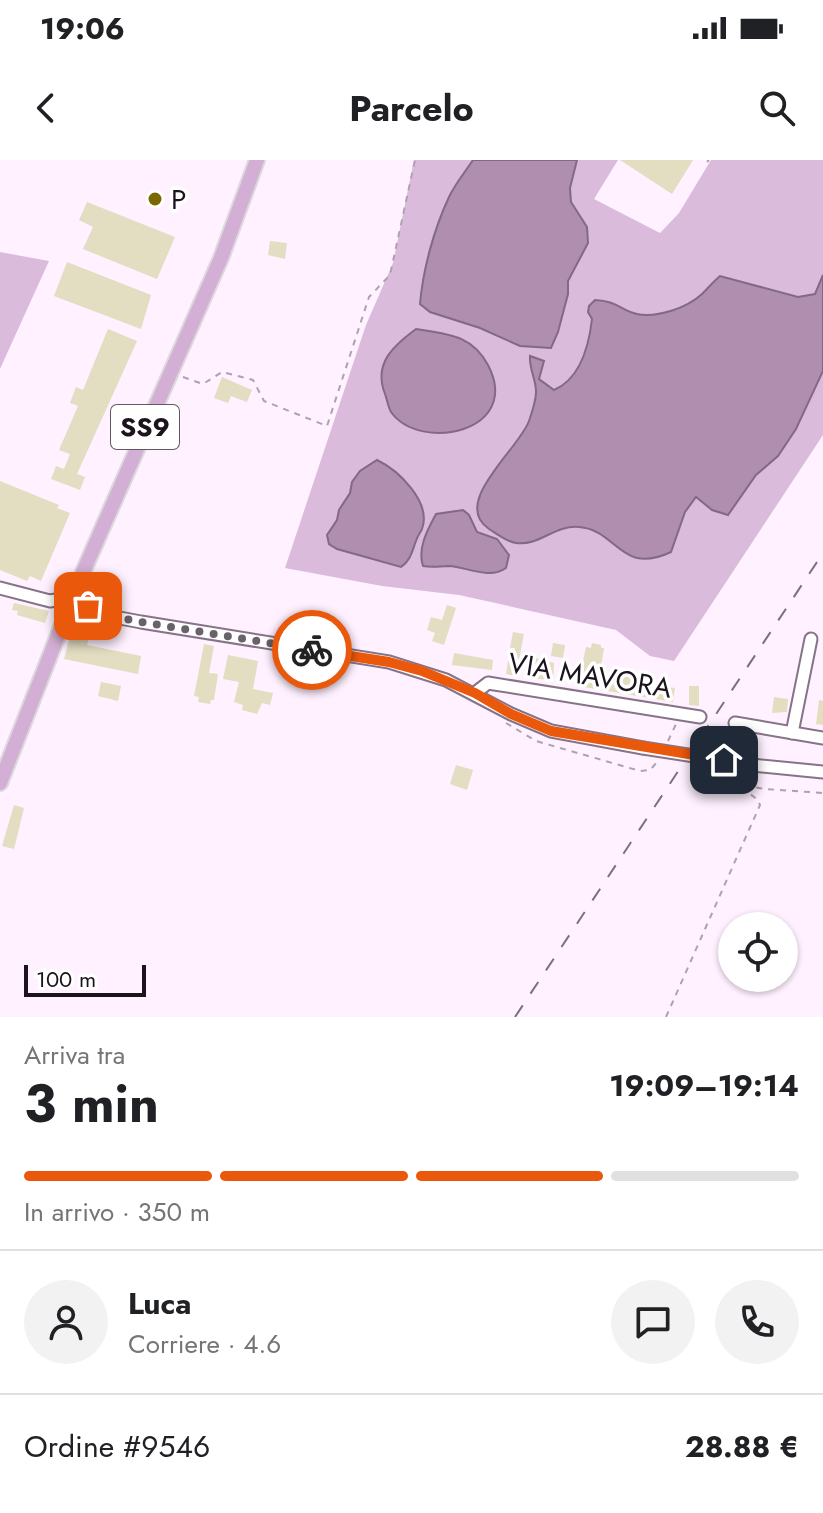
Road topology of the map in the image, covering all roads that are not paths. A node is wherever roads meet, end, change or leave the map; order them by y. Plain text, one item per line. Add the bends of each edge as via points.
1 (257, 160) edge
2 (0, 588) edge
3 (73, 597) junction
4 (811, 639) dead end
5 (475, 693) junction
6 (700, 717) dead end
7 (735, 723) dead end
8 (792, 733) junction
9 (823, 738) edge
10 (823, 772) edge
11 (0, 783) edge

1 - 3 main road, SS9 via 221,258
2 - 3 street, VIA MAVORA via 50,601
3 - 5 street, VIA MAVORA via 104,615 142,625 389,662
3 - 11 main road, SS9
4 - 8 street
5 - 6 street, VIA MAVORA via 488,683
5 - 10 street, VIA MAVORA, bridge via 551,731
7 - 8 street
8 - 9 street

